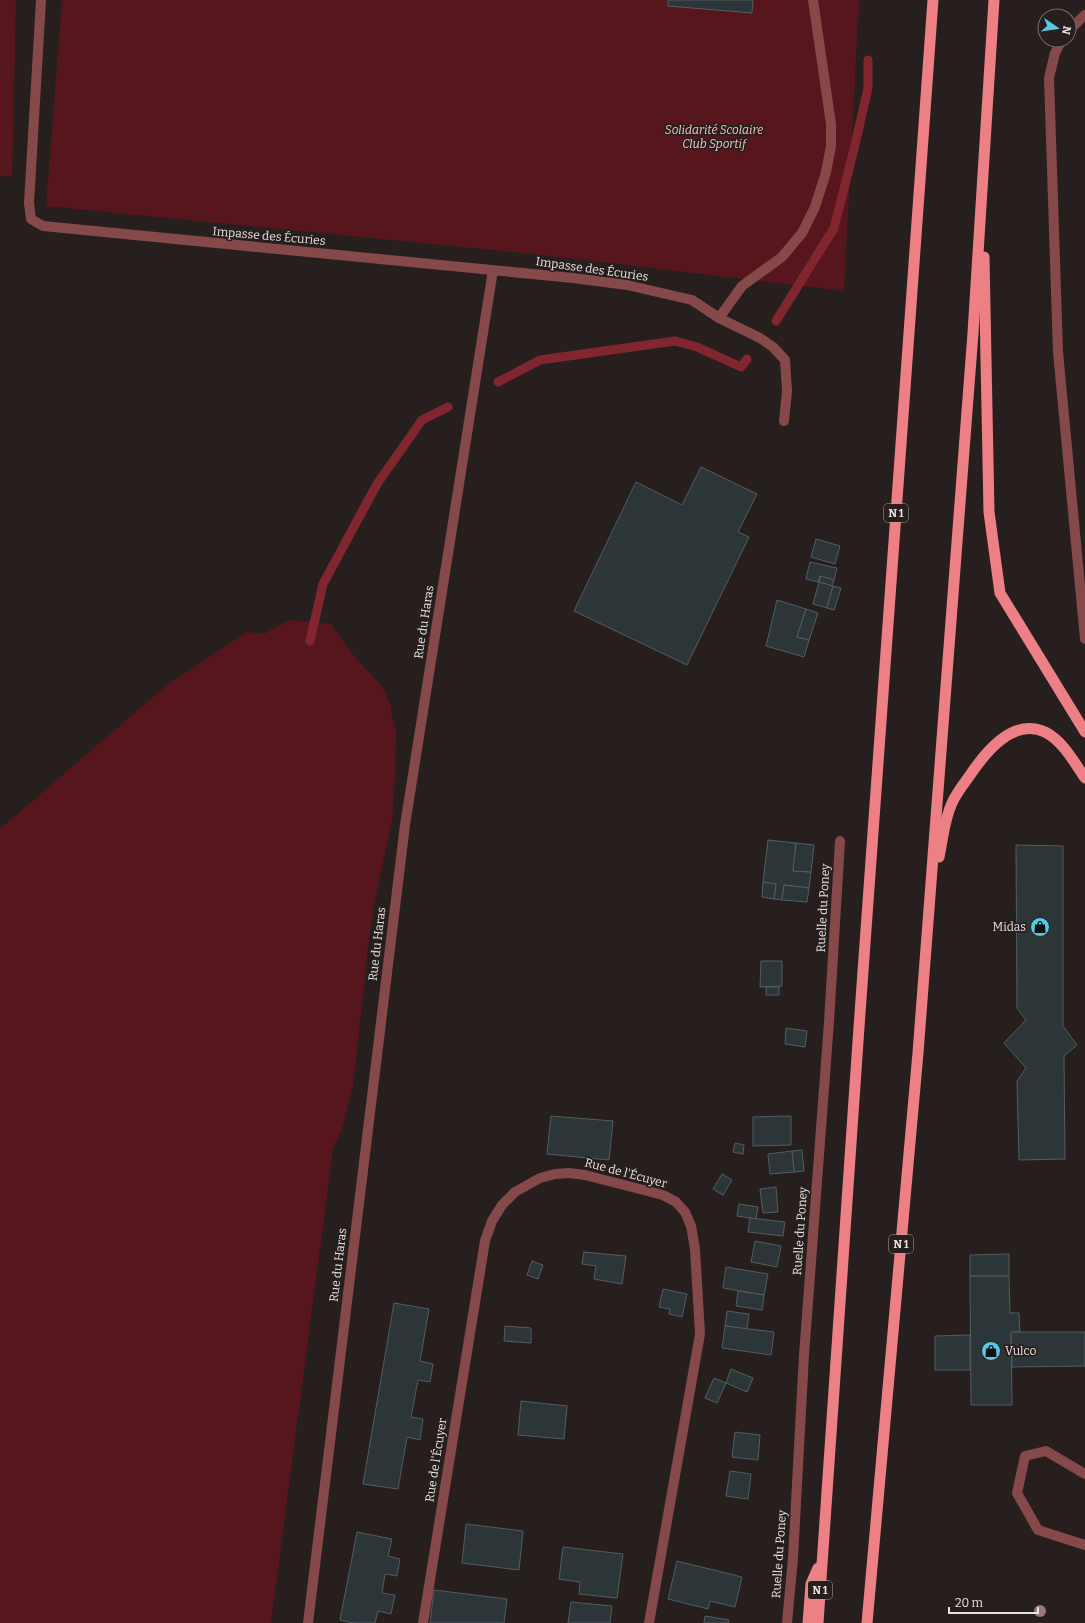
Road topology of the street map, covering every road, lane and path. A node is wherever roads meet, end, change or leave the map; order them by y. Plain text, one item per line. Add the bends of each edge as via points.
1 (41, 0) edge
2 (813, 0) edge
3 (933, 0) edge
4 (994, 0) edge
5 (1085, 15) edge
6 (1077, 22) edge
7 (1057, 48) edge
8 (982, 172) junction
9 (493, 270) junction
10 (719, 318) junction
11 (784, 421) dead end
12 (1085, 639) edge
13 (1085, 732) edge
14 (1085, 778) edge
15 (840, 841) dead end
16 (929, 909) junction
17 (1085, 1474) edge
18 (1085, 1545) edge
19 (822, 1558) junction
20 (308, 1623) edge
21 (423, 1623) edge
22 (649, 1623) edge
23 (787, 1623) edge
24 (808, 1623) edge
25 (818, 1623) edge
26 (867, 1623) edge

1 - 9 street, Impasse des Écuries via 29,203 31,219 43,226
2 - 10 street via 831,124 832,146 826,172 815,207 802,233 782,257 742,286
3 - 19 highway, N 1
4 - 8 highway, N 1
5 - 6 street
7 - 12 street via 1049,78 1058,352
8 - 13 highway via 989,512 1000,593
8 - 16 highway, N 1 via 973,332
9 - 10 street, Impasse des Écuries via 627,285 692,300
9 - 20 street, Rue du Haras via 405,825
10 - 11 street, Impasse des Écuries via 760,338 784,360 787,391
14 - 16 highway via 1068,753 1046,733 1034,728 1003,738 975,766 952,803
15 - 23 street, Ruelle du Poney
16 - 26 highway, N 1
17 - 18 street via 1046,1451 1025,1456 1018,1492 1038,1530
19 - 24 highway via 811,1584
19 - 25 highway, N 1
21 - 22 street, Rue de l'Écuyer via 485,1241 492,1221 502,1205 515,1192 540,1178 569,1173 663,1195 676,1202 685,1212 691,1226 696,1249 700,1334

